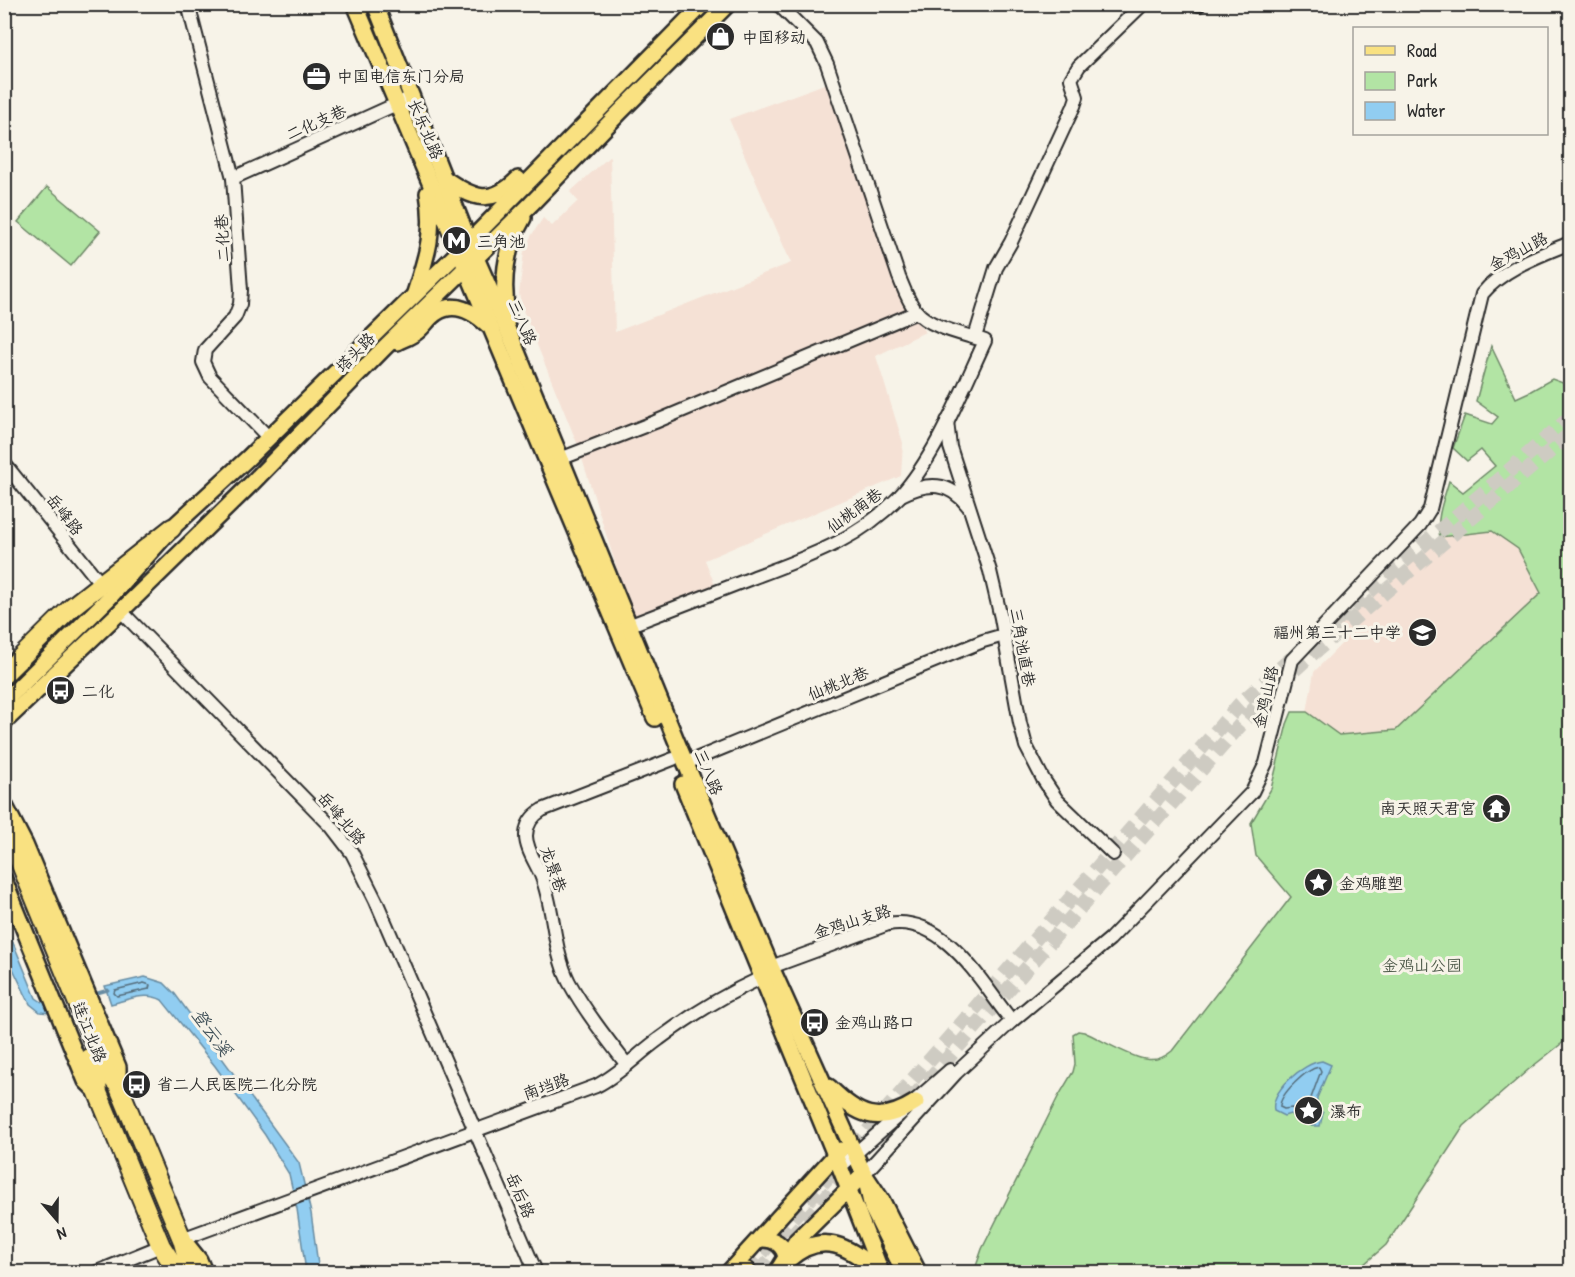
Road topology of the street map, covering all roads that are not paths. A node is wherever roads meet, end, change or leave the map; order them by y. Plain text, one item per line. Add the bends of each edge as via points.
1 (188, 4) edge
2 (355, 4) edge
3 (375, 4) edge
4 (703, 4) edge
5 (728, 4) edge
6 (778, 4) edge
7 (1143, 4) edge
8 (412, 97) junction
9 (396, 104) junction
10 (554, 157) junction
11 (422, 164) junction
12 (233, 178) junction
13 (446, 179) junction
14 (531, 204) junction
15 (1570, 243) edge
16 (464, 246) junction
17 (471, 263) junction
18 (415, 295) junction
19 (917, 312) junction
20 (490, 327) junction
21 (980, 339) junction
22 (513, 342) junction
23 (384, 348) junction
24 (947, 420) junction
25 (268, 438) junction
26 (560, 459) junction
27 (4, 463) edge
28 (900, 495) junction
29 (972, 512) junction
30 (172, 528) junction
31 (101, 584) junction
32 (121, 611) junction
33 (628, 626) junction
34 (1004, 635) junction
35 (4, 675) edge
36 (4, 702) edge
37 (4, 722) edge
38 (680, 761) junction
39 (4, 804) edge
40 (4, 823) edge
41 (4, 854) edge
42 (1113, 854) dead end
43 (4, 880) edge
44 (767, 972) junction
45 (1012, 1021) junction
46 (84, 1030) junction
47 (627, 1065) junction
48 (822, 1079) junction
49 (118, 1085) junction
50 (98, 1093) junction
51 (916, 1102) junction
52 (475, 1130) junction
53 (848, 1140) junction
54 (855, 1154) junction
55 (838, 1162) junction
56 (864, 1174) junction
57 (848, 1189) junction
58 (182, 1239) junction
59 (760, 1239) junction
60 (161, 1246) junction
61 (780, 1267) edge
62 (97, 1272) edge
63 (168, 1272) edge
64 (178, 1272) edge
65 (191, 1272) edge
66 (204, 1272) edge
67 (536, 1272) edge
68 (729, 1272) edge
69 (880, 1272) edge
70 (904, 1272) edge
71 (918, 1272) edge

1 - 12 street, 二化巷
2 - 9 main road, 长乐北路
3 - 8 main road, 长乐北路
4 - 10 main road, 塔头路
5 - 14 main road, 塔头路
6 - 19 street via 817,43 827,64 899,277
7 - 21 street, 仙桃南巷 via 1079,66 1071,80 1077,97 1074,106 996,268
8 - 9 street, 二化支巷
8 - 13 main road, 长乐北路
9 - 11 main road, 长乐北路
9 - 12 street, 二化支巷
10 - 13 main road via 496,196 469,194
10 - 16 main road, 塔头路
11 - 16 main road, 长乐北路
11 - 18 main road via 431,231
12 - 25 street, 二化巷 via 242,297 235,317 205,350 203,362 210,377
13 - 16 main road, 长乐北路
14 - 17 main road, 塔头路
14 - 22 main road via 516,230 506,261 505,295
15 - 45 street, 金鸡山路 via 1515,269 1482,294 1430,509 1420,525 1292,660 1266,763 1252,792 1110,939
16 - 17 main road, 长乐北路
16 - 18 main road, 塔头路
17 - 20 main road, 三八路
17 - 22 main road, 三八路
17 - 23 main road, 塔头路
18 - 25 main road, 塔头路
19 - 21 street via 928,321
19 - 26 street
20 - 23 main road via 471,311 449,308 435,314 416,332
20 - 38 main road, 三八路
21 - 24 street, 仙桃南巷
22 - 26 main road, 三八路
23 - 32 main road, 塔头路
24 - 28 street, 仙桃南巷 via 924,463
24 - 29 street, 三角池直巷 via 950,447
25 - 30 main road, 塔头路
26 - 33 main road, 三八路
27 - 31 street, 岳峰路
28 - 29 street via 917,488 940,486 962,498
28 - 33 street, 仙桃南巷 via 875,519 834,546
29 - 34 street, 三角池直巷
30 - 31 highway
30 - 36 main road, 塔头路 via 109,598
31 - 35 highway via 73,606
32 - 37 main road, 塔头路
32 - 52 street, 岳峰北路 via 332,827 352,853
33 - 38 main road, 三八路
34 - 38 street, 仙桃北巷
34 - 42 street, 三角池直巷 via 1020,723 1036,767 1066,809
38 - 44 main road, 三八路
38 - 47 street, 龙景巷 via 542,810 532,816 527,829 527,843 544,885 569,980
39 - 49 main road via 25,844 118,1067
40 - 46 highway, 连江北路
41 - 46 highway, 连江北路
43 - 50 main road via 86,1081
44 - 45 street, 金鸡山支路 via 888,924 912,924 938,935 953,947
44 - 47 street, 南垱路 via 683,1022
44 - 48 main road, 三八路
44 - 55 main road, 三八路
45 - 51 street via 989,1033
45 - 56 street via 956,1074
46 - 49 highway, 连江北路 via 106,1072
46 - 50 highway, 连江北路
47 - 52 street, 南垱路 via 596,1086
48 - 51 main road via 850,1107 871,1115 893,1114
48 - 53 main road, 三八路
49 - 58 highway, 连江北路
50 - 60 highway, 连江北路
51 - 54 street
52 - 58 street, 南垱路
52 - 67 street, 岳后路
53 - 54 main road, 三八路
53 - 55 main road
54 - 55 street
54 - 56 main road, 三八路
55 - 57 main road, 三八路
55 - 59 main road
56 - 57 main road
56 - 70 main road via 872,1208
56 - 71 main road
57 - 61 main road via 797,1240
57 - 69 main road, 三八路
58 - 65 highway, 连江北路
58 - 66 main road
59 - 61 main road via 778,1243 784,1249
59 - 68 main road
60 - 62 street
60 - 63 main road
60 - 64 highway, 连江北路
61 - 69 main road via 798,1252 823,1244 850,1250

